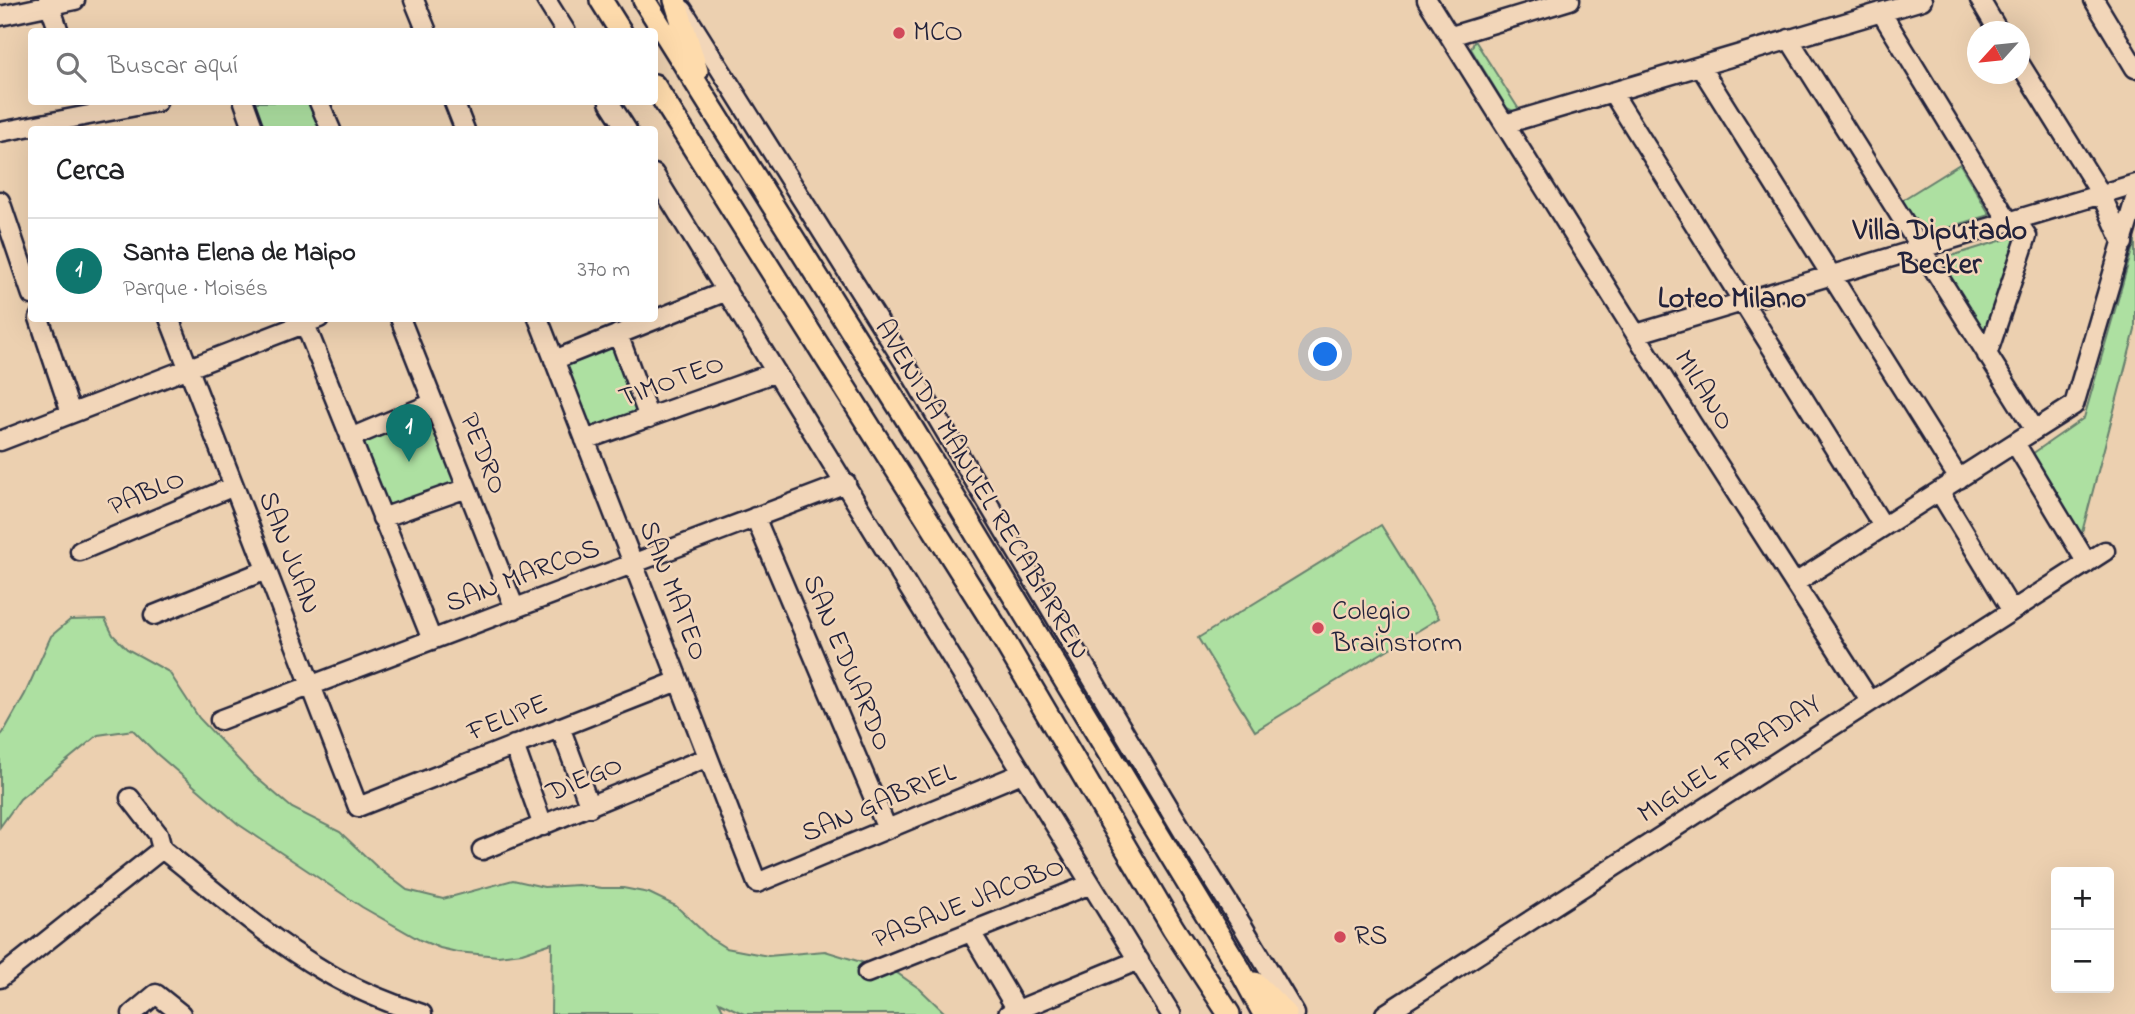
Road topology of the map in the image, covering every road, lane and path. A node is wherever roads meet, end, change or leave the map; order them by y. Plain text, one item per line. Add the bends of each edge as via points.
1 (75, 0) edge
2 (414, 0) edge
3 (546, 0) edge
4 (601, 0) edge
5 (644, 0) edge
6 (676, 0) edge
7 (1427, 0) edge
8 (1570, 0) edge
9 (1922, 0) edge
10 (1980, 0) edge
11 (2094, 0) edge
12 (49, 3) edge
13 (1881, 12) junction
14 (0, 16) edge
15 (1992, 21) edge
16 (58, 28) edge
17 (424, 28) edge
18 (564, 28) edge
19 (618, 28) edge
20 (1451, 36) junction
21 (1789, 39) junction
22 (1700, 66) junction
23 (2135, 68) edge
24 (2030, 80) edge
25 (658, 91) edge
26 (1612, 92) junction
27 (707, 103) junction
28 (142, 105) edge
29 (245, 105) edge
30 (320, 105) edge
31 (455, 105) edge
32 (611, 105) edge
33 (91, 115) edge
34 (1505, 124) junction
35 (32, 126) edge
36 (253, 126) edge
37 (329, 126) edge
38 (463, 126) edge
39 (624, 126) edge
40 (28, 127) edge
41 (0, 132) edge
42 (2135, 184) edge
43 (658, 185) edge
44 (2101, 194) junction
45 (2135, 199) edge
46 (0, 201) edge
47 (2013, 221) junction
48 (2123, 243) junction
49 (1921, 248) junction
50 (1832, 275) junction
51 (28, 283) edge
52 (727, 291) junction
53 (1743, 302) junction
54 (658, 318) edge
55 (40, 322) edge
56 (171, 322) edge
57 (309, 322) edge
58 (312, 322) edge
59 (402, 322) edge
60 (540, 322) edge
61 (648, 322) edge
62 (618, 334) junction
63 (1636, 334) junction
64 (1987, 355) junction
65 (554, 360) junction
66 (188, 368) junction
67 (776, 372) junction
68 (433, 403) junction
69 (71, 413) junction
70 (649, 418) junction
71 (2035, 430) junction
72 (350, 438) junction
73 (585, 440) junction
74 (0, 441) edge
75 (2015, 443) junction
76 (1959, 479) junction
77 (846, 483) junction
78 (234, 486) junction
79 (467, 488) junction
80 (1939, 491) junction
81 (755, 517) junction
82 (382, 518) junction
83 (1883, 526) junction
84 (79, 551) dead end
85 (2105, 551) dead end
86 (2087, 563) junction
87 (633, 564) junction
88 (266, 570) junction
89 (1795, 583) junction
90 (514, 608) junction
91 (2012, 611) junction
92 (154, 615) dead end
93 (432, 640) junction
94 (678, 681) junction
95 (311, 686) junction
96 (1870, 701) junction
97 (220, 720) dead end
98 (559, 727) junction
99 (514, 745) junction
100 (708, 757) junction
101 (1022, 773) junction
102 (130, 798) dead end
103 (358, 807) joint
104 (590, 807) junction
105 (543, 826) junction
106 (887, 829) junction
107 (162, 849) junction
108 (482, 850) dead end
109 (757, 883) joint
110 (1091, 884) junction
111 (1173, 928) junction
112 (971, 932) junction
113 (1139, 960) junction
114 (1239, 968) junction
115 (867, 973) dead end
116 (0, 978) edge
117 (1013, 1012) edge
118 (132, 1014) edge
119 (181, 1014) edge
120 (422, 1014) edge
121 (1171, 1014) edge
122 (1213, 1014) edge
123 (1229, 1014) edge
124 (1264, 1014) edge
125 (1286, 1014) edge
126 (1295, 1014) edge
127 (1385, 1014) edge

1 - 12 street
2 - 17 street
3 - 18 street
4 - 19 main road
5 - 27 main road, AVENIDA MANUEL RECABARREN
6 - 27 main road
6 - 126 street, AVENIDA MANUEL RECABARREN via 904,362
7 - 20 street, MILANO
8 - 20 street
9 - 13 street
10 - 15 street
11 - 23 street
12 - 14 street
12 - 16 street
13 - 21 street
13 - 47 street
20 - 34 street, MILANO
21 - 22 street
21 - 49 street
22 - 26 street
22 - 50 street
24 - 44 street
25 - 111 main road, AVENIDA MANUEL RECABARREN via 1002,637
26 - 34 street
26 - 53 street
27 - 114 main road, AVENIDA MANUEL RECABARREN via 906,418
28 - 33 street
29 - 36 street
30 - 37 street
31 - 38 street
32 - 39 street
33 - 35 street
34 - 63 street, MILANO
40 - 41 street
42 - 44 street
43 - 52 street
44 - 47 street
44 - 48 street
45 - 48 street
46 - 51 street
47 - 49 street
47 - 64 street via 2027,236
48 - 71 street via 2074,405
49 - 50 street
49 - 64 street
50 - 53 street
50 - 76 street
52 - 54 street
52 - 67 street
53 - 63 street
53 - 83 street
55 - 69 street
56 - 66 street, SAN JUAN
57 - 66 street
58 - 72 street
59 - 68 street, PEDRO
60 - 65 street, SAN MATEO
61 - 62 street
62 - 65 street
62 - 70 street
63 - 89 street, MILANO
64 - 71 street
65 - 73 street, SAN MATEO
66 - 69 street
66 - 78 street, SAN JUAN
67 - 70 street, TIMOTEO
67 - 77 street
68 - 72 street
68 - 79 street, PEDRO
69 - 74 street
70 - 73 street, TIMOTEO
71 - 75 street
72 - 82 street
73 - 87 street, SAN MATEO
75 - 76 street
75 - 86 street
76 - 80 street
77 - 81 street, SAN MARCOS
77 - 101 street
78 - 84 street, PABLO
78 - 88 street, SAN JUAN
79 - 82 street
79 - 90 street, PEDRO
80 - 83 street
80 - 91 street
81 - 87 street, SAN MARCOS
81 - 106 street, SAN EDUARDO
82 - 93 street
83 - 89 street
85 - 86 street, MIGUEL FARADAY
86 - 91 street, MIGUEL FARADAY
87 - 90 street, SAN MARCOS
87 - 94 street, SAN MATEO
88 - 92 street
88 - 95 street, SAN JUAN
89 - 96 street, MILANO
90 - 93 street, SAN MARCOS
91 - 96 street, MIGUEL FARADAY
93 - 95 street, SAN MARCOS
94 - 98 street, FELIPE
94 - 100 street, SAN MATEO
95 - 97 street, SAN MARCOS
95 - 103 street, SAN JUAN
96 - 127 street, MIGUEL FARADAY
98 - 99 street, FELIPE
98 - 104 street
99 - 103 street, FELIPE
99 - 105 street
100 - 104 street, DIEGO
100 - 109 street, SAN MATEO
101 - 106 street, SAN GABRIEL
101 - 110 street
102 - 107 street via 158,834
104 - 105 street, DIEGO
105 - 108 street, DIEGO
106 - 109 street, SAN GABRIEL
107 - 116 street
107 - 120 street via 254,924 325,972
110 - 112 street, PASAJE JACOBO
110 - 113 street
111 - 122 main road
111 - 123 main road, AVENIDA MANUEL RECABARREN
112 - 115 street, PASAJE JACOBO
112 - 117 street
113 - 117 street
113 - 121 street
114 - 124 main road, AVENIDA MANUEL RECABARREN
114 - 125 main road
118 - 119 street via 156,994

